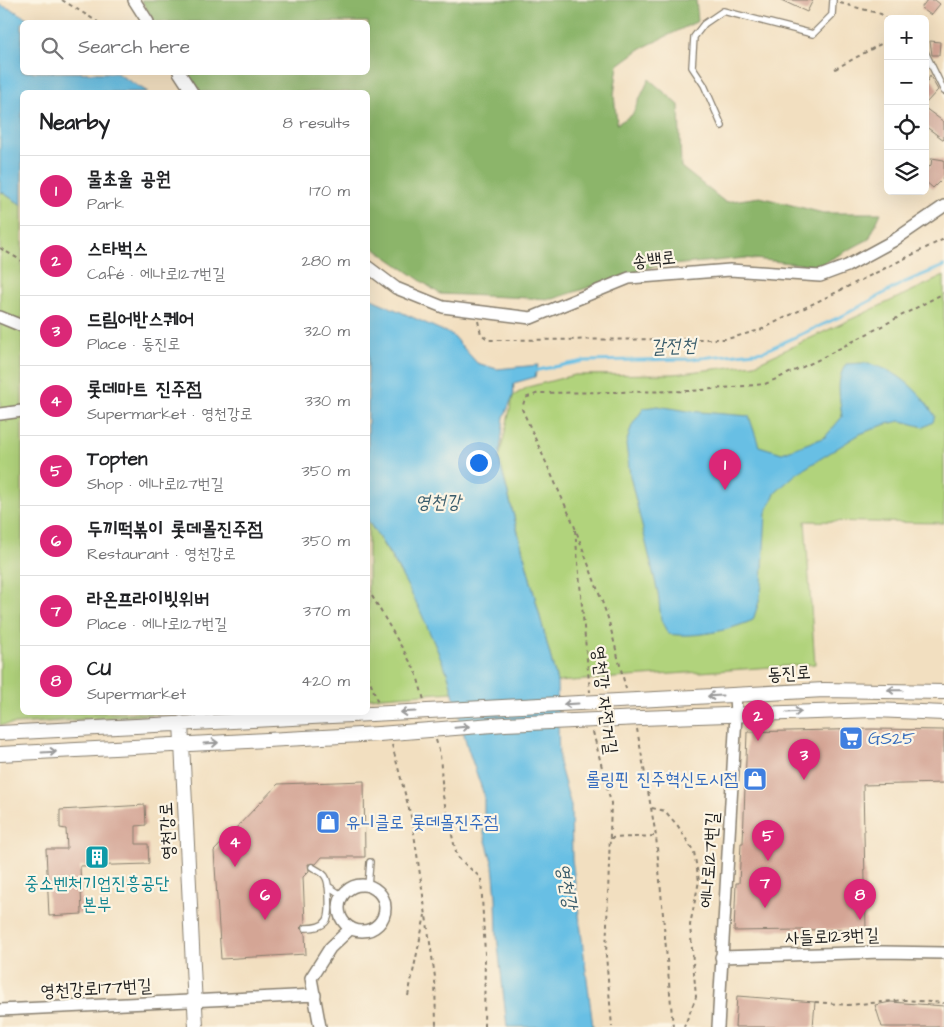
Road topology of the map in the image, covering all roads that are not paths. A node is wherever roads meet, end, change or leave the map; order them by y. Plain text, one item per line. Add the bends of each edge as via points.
1 (134, 0) edge
2 (834, 0) edge
3 (147, 20) edge
4 (929, 60) edge
5 (182, 75) edge
6 (191, 90) edge
7 (944, 91) edge
8 (722, 126) dead end
9 (944, 206) edge
10 (370, 268) edge
11 (0, 317) edge
12 (20, 325) edge
13 (20, 411) edge
14 (0, 414) edge
15 (944, 692) edge
16 (735, 695) junction
17 (370, 711) edge
18 (944, 712) edge
19 (264, 715) edge
20 (736, 715) junction
21 (181, 718) edge
22 (0, 734) edge
23 (182, 744) junction
24 (0, 754) edge
25 (370, 862) dead end
26 (312, 867) dead end
27 (328, 886) junction
28 (368, 886) junction
29 (343, 896) junction
30 (305, 928) dead end
31 (351, 928) junction
32 (944, 953) edge
33 (721, 957) junction
34 (314, 995) junction
35 (194, 1001) junction
36 (0, 1010) edge
37 (196, 1027) edge
38 (320, 1027) edge
39 (718, 1027) edge

1 - 3 street
2 - 8 lane via 832,15 813,34 723,10 704,24 694,37 692,67 704,85
4 - 7 lane
5 - 6 street
9 - 10 street, 송백로 via 893,241 847,266 820,276 730,270 630,278 531,318 443,307 396,288
11 - 12 street
13 - 14 street
15 -> 16 street, 동진로 via 824,690
16 -> 17 street, 동진로, bridge via 632,697
16 - 20 street, 에나로127번길
20 -> 18 street via 875,710
19 -> 21 street, 동진로, bridge
23 -> 20 street, bridge via 505,724
20 - 33 street, 에나로127번길
21 - 22 street
21 - 23 street, 영천강로
24 -> 23 street
23 - 35 street, 영천강로
25 - 28 lane
26 - 27 lane via 324,874
27 - 29 lane
27 - 30 lane via 328,919 318,928
28 - 29 street via 354,887
28 - 31 street via 381,894 384,917 374,928 366,931
29 - 31 street via 340,910 345,923
31 - 34 street via 330,948 311,978
32 - 33 street, 사들로123번길
33 - 39 street, 에나로127번길
34 - 35 street, 영천강로177번길
34 - 38 street
35 - 36 street, 영천강로177번길
35 - 37 street, 영천강로

